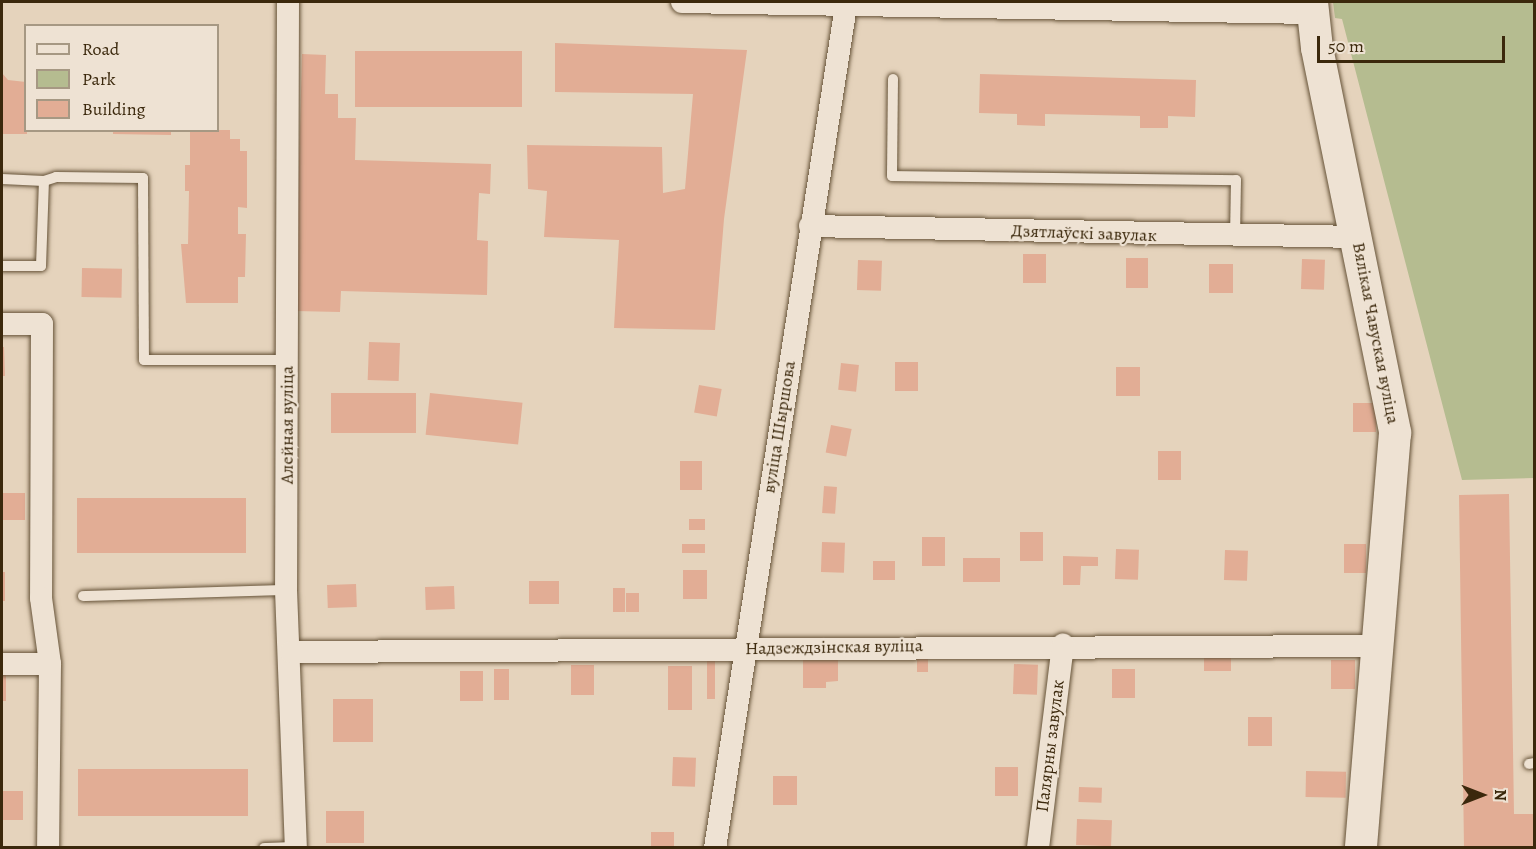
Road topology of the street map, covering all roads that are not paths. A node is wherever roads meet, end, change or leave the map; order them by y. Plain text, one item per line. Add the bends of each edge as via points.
1 (288, 2) edge
2 (682, 2) edge
3 (692, 2) edge
4 (846, 6) junction
5 (1312, 7) edge
6 (893, 79) dead end
7 (2, 179) edge
8 (44, 181) junction
9 (810, 226) junction
10 (1235, 237) junction
11 (1358, 237) junction
12 (2, 266) edge
13 (2, 324) edge
14 (287, 360) junction
15 (286, 590) junction
16 (83, 596) dead end
17 (1063, 645) junction
18 (1378, 646) junction
19 (746, 648) junction
20 (291, 652) junction
21 (2, 664) edge
22 (50, 664) junction
23 (296, 847) edge
24 (48, 848) edge
25 (264, 848) edge
26 (715, 848) edge
27 (1038, 848) edge
28 (1361, 848) edge

1 - 14 street, Алейная вуліца
2 - 3 street
3 - 4 street
4 - 5 street
4 - 9 street, вуліца Шыршова
5 - 11 main road, Вялікая Чавуская вуліца
6 - 10 lane via 892,176 1236,180
7 - 8 lane
8 - 12 lane via 41,266
8 - 14 lane via 56,177 143,178 144,360
9 - 10 street, Дзятлаўскі завулак
9 - 19 street, вуліца Шыршова
10 - 11 street, Дзятлаўскі завулак
11 - 18 main road, Вялікая Чавуская вуліца via 1395,433
13 - 22 street via 42,324 41,598
14 - 15 street, Алейная вуліца
15 - 16 lane
15 - 20 street, Алейная вуліца
17 - 18 street, Надзеждзінская вуліца
17 - 19 street, Надзеждзінская вуліца
17 - 27 street, Палярны завулак
18 - 28 main road, Вялікая Чавуская вуліца
19 - 20 street, Надзеждзінская вуліца
19 - 26 street, вуліца Шыршова
20 - 23 street, Алейная вуліца
21 - 22 street
22 - 24 street
23 - 25 lane

